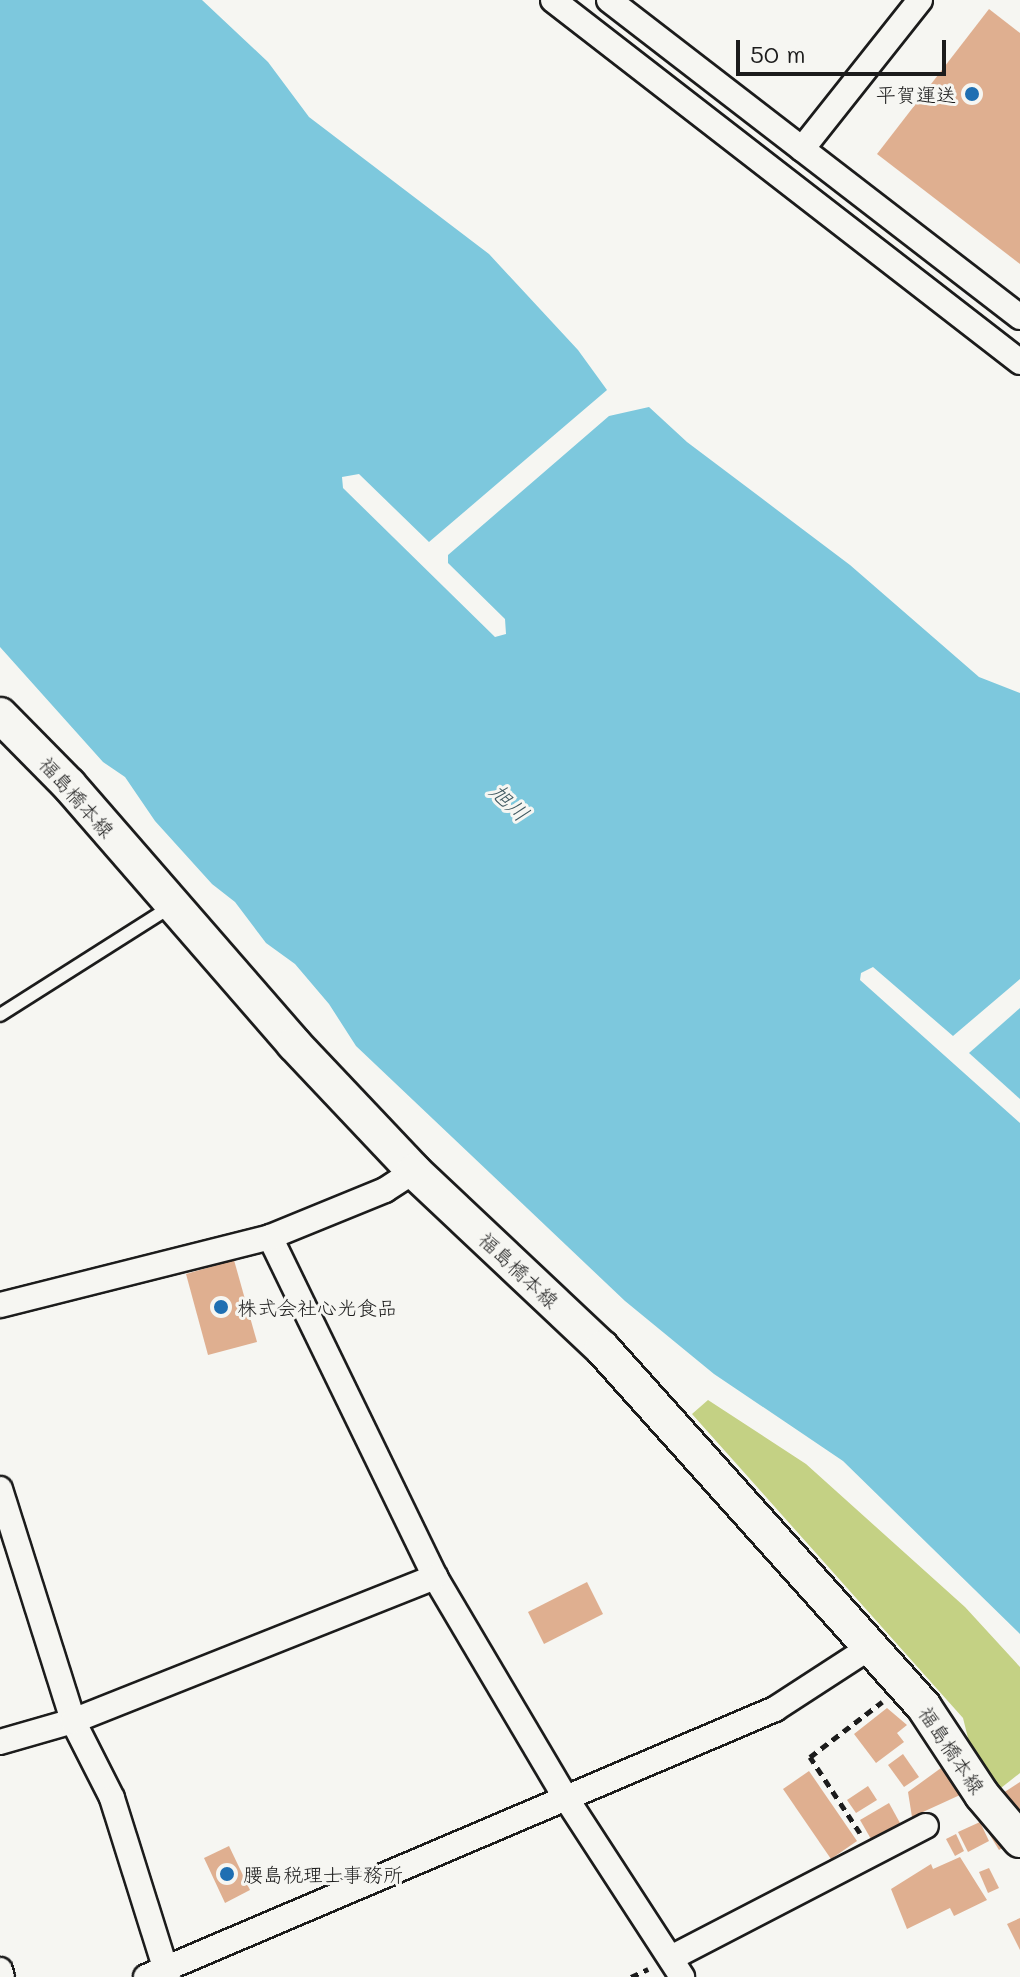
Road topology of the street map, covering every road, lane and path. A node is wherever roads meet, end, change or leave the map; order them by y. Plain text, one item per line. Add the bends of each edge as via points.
1 (553, 0) edge
2 (609, 0) edge
3 (920, 0) edge
4 (802, 149) junction
5 (1020, 317) edge
6 (1020, 362) edge
7 (0, 715) edge
8 (172, 905) junction
9 (0, 1015) edge
10 (414, 1171) junction
11 (270, 1237) junction
12 (0, 1305) edge
13 (0, 1489) edge
14 (435, 1577) junction
15 (872, 1646) junction
16 (905, 1685) junction
17 (73, 1721) junction
18 (0, 1742) edge
19 (564, 1795) junction
20 (926, 1826) dead end
21 (1020, 1840) edge
22 (873, 1853) junction
23 (676, 1968) edge
24 (0, 1970) edge
25 (159, 1974) edge
26 (2, 1977) edge

1 - 6 street
2 - 4 street
3 - 4 street
4 - 5 street
7 - 8 main road, 福島橋本線 via 69,785
8 - 9 lane
8 - 10 main road, 福島橋本線
10 - 11 street via 385,1190
10 - 15 main road, 福島橋本線 via 602,1348
11 - 12 street
11 - 14 street
13 - 17 street
14 - 17 street
14 - 19 street
15 - 16 main road, 福島橋本線
15 - 19 street via 775,1709
16 - 21 main road, 福島橋本線
16 - 22 path via 810,1757
17 - 18 street
17 - 25 street via 112,1798
19 - 23 street
19 - 25 street
20 - 22 street
22 - 23 street
24 - 26 street

